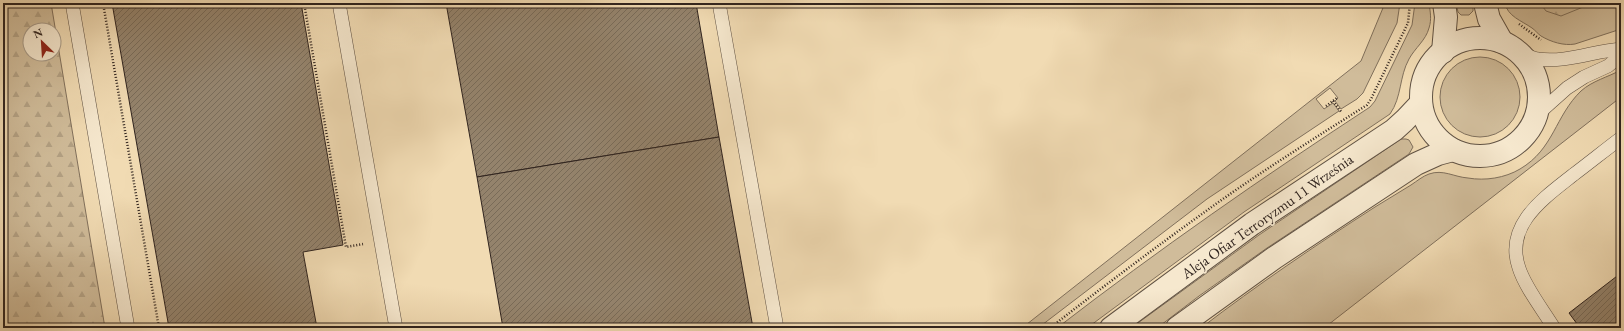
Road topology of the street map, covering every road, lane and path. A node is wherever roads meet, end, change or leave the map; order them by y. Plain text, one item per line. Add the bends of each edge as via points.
1 (72, 3) edge
2 (103, 3) edge
3 (304, 3) edge
4 (339, 3) edge
5 (719, 3) edge
6 (1410, 3) edge
7 (1444, 3) edge
8 (1485, 3) edge
9 (1514, 20) dead end
10 (1546, 43) dead end
11 (1511, 48) junction
12 (1621, 50) edge
13 (1443, 52) junction
14 (1621, 55) edge
15 (1337, 98) dead end
16 (1333, 101) junction
17 (1421, 103) junction
18 (1326, 106) dead end
19 (1342, 113) dead end
20 (1539, 113) junction
21 (1621, 138) edge
22 (1453, 150) junction
23 (370, 244) dead end
24 (128, 328) edge
25 (159, 328) edge
26 (396, 328) edge
27 (776, 328) edge
28 (1050, 328) edge
29 (1111, 328) edge
30 (1178, 328) edge
31 (1554, 328) edge

1 - 24 lane
2 - 25 path
3 - 23 path via 346,247
4 - 26 lane
5 - 27 lane
6 - 28 path via 1408,23 1367,105 1230,194
7 - 13 street via 1446,18
8 - 11 street via 1489,19
9 - 10 path
11 - 12 lane via 1537,59 1582,57 1604,51
11 - 13 street via 1474,38 1459,42
11 - 20 street via 1532,68 1538,84
13 - 17 street via 1430,64 1424,79
14 - 20 lane via 1608,66 1567,88
15 - 16 path
16 - 18 path
16 - 19 path
17 - 22 street via 1425,122 1432,132
17 - 29 street, Aleja Ofiar Terroryzmu 11 Września via 1394,130 1252,224
20 - 22 street via 1523,138 1508,151 1488,157 1467,156
21 - 31 lane via 1541,200 1520,228 1516,241 1518,267
22 - 30 street via 1416,164 1274,258

